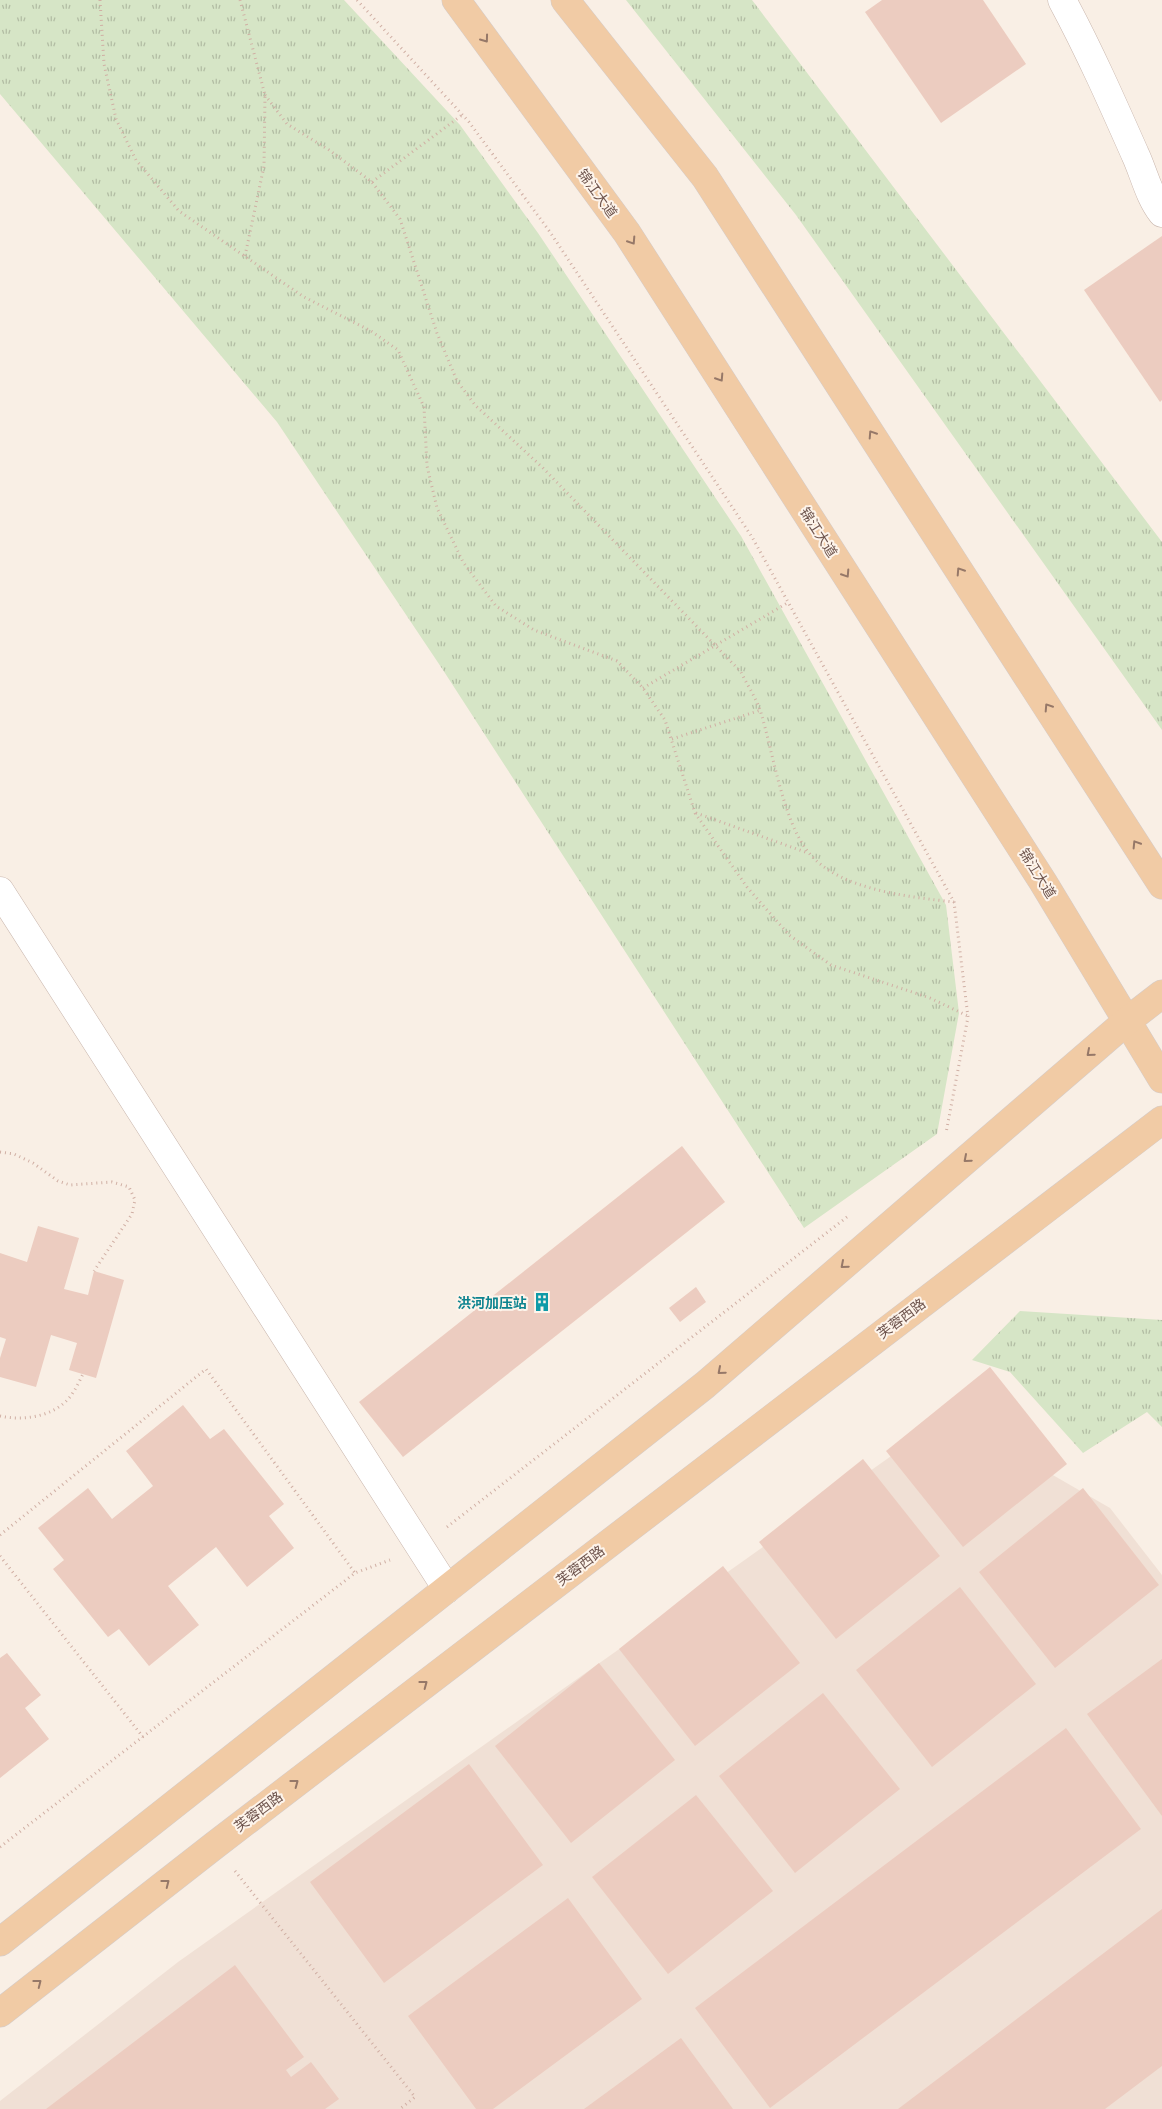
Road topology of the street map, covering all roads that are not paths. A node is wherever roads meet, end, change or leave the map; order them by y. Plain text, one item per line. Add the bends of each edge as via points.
1 (456, 0) edge
2 (565, 0) edge
3 (1062, 0) edge
4 (1162, 213) edge
5 (1162, 886) edge
6 (0, 891) edge
7 (1162, 994) edge
8 (1127, 1021) junction
9 (1162, 1079) edge
10 (1162, 1120) edge
11 (447, 1589) junction
12 (0, 1942) edge
13 (0, 2013) edge

1 -> 8 main road, 锦江大道 via 627,233 1044,882
5 -> 2 main road via 706,177
3 - 4 street via 1085,43 1156,206
6 - 11 street
7 - 8 main road
8 - 9 main road, 锦江大道
8 -> 11 main road via 705,1384
13 -> 10 main road, 芙蓉西路
11 - 12 main road

